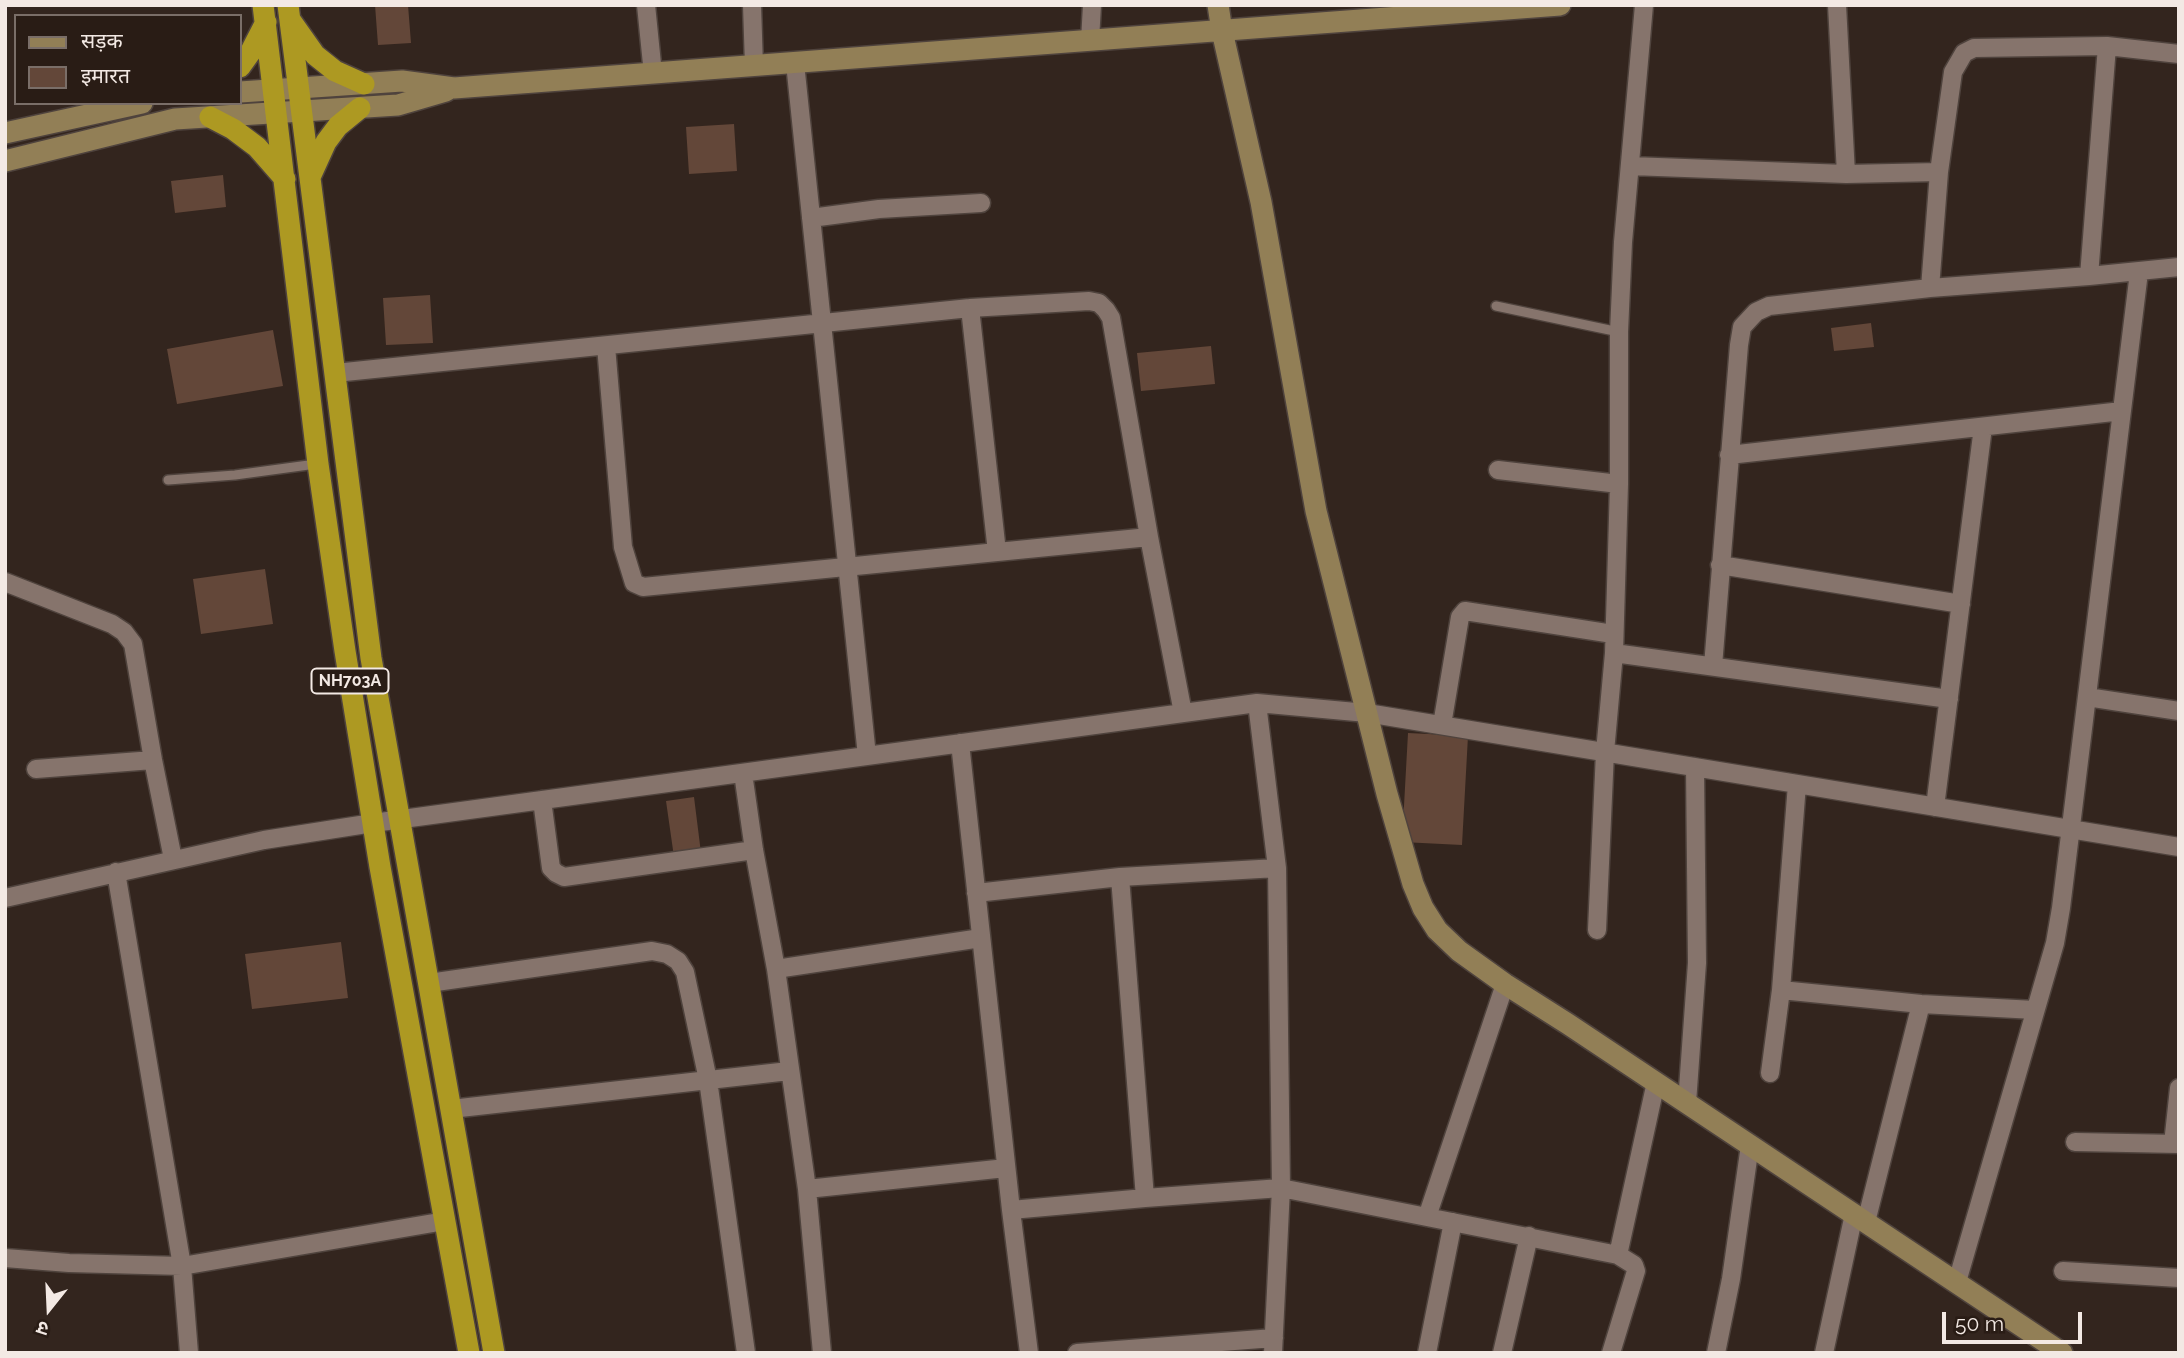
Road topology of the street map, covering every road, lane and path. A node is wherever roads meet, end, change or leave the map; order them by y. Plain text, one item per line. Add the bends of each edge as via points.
1 (646, 5) edge
2 (752, 5) edge
3 (1092, 5) edge
4 (1218, 5) edge
5 (1559, 5) edge
6 (1644, 5) edge
7 (1837, 5) edge
8 (289, 13) edge
9 (1347, 13) edge
10 (265, 14) edge
11 (1222, 31) junction
12 (1090, 41) junction
13 (2108, 46) junction
14 (2179, 54) edge
15 (795, 63) junction
16 (242, 64) edge
17 (754, 66) junction
18 (653, 74) junction
19 (364, 84) junction
20 (299, 88) junction
21 (454, 88) junction
22 (274, 90) junction
23 (242, 92) edge
24 (133, 105) edge
25 (360, 108) junction
26 (302, 111) junction
27 (277, 113) junction
28 (210, 117) junction
29 (5, 133) edge
30 (5, 161) edge
31 (1631, 166) junction
32 (1939, 172) junction
33 (1846, 174) junction
34 (310, 177) junction
35 (285, 178) junction
36 (981, 203) dead end
37 (811, 218) junction
38 (2179, 267) edge
39 (2139, 272) junction
40 (2089, 276) junction
41 (1930, 288) junction
42 (1496, 306) dead end
43 (970, 308) junction
44 (822, 324) junction
45 (1619, 332) junction
46 (606, 345) junction
47 (335, 373) junction
48 (2122, 411) junction
49 (1983, 427) junction
50 (1729, 455) junction
51 (318, 464) junction
52 (1498, 470) dead end
53 (168, 480) dead end
54 (1619, 484) junction
55 (1149, 537) junction
56 (997, 552) junction
57 (1720, 565) junction
58 (847, 568) junction
59 (5, 582) edge
60 (1961, 604) junction
61 (1613, 634) junction
62 (1614, 653) junction
63 (1713, 666) junction
64 (2087, 697) junction
65 (1949, 699) junction
66 (1257, 703) junction
67 (2179, 711) edge
68 (1183, 713) junction
69 (1367, 713) junction
70 (1442, 725) junction
71 (960, 743) junction
72 (1605, 752) junction
73 (867, 756) junction
74 (153, 760) junction
75 (1695, 767) junction
76 (36, 769) dead end
77 (743, 773) junction
78 (1797, 784) junction
79 (542, 800) junction
80 (1936, 807) junction
81 (400, 820) junction
82 (373, 823) junction
83 (2071, 829) junction
84 (2179, 847) edge
85 (754, 850) junction
86 (173, 859) junction
87 (1277, 868) junction
88 (116, 872) junction
89 (1120, 877) junction
90 (976, 893) junction
91 (5, 898) edge
92 (1597, 930) dead end
93 (981, 938) junction
94 (776, 970) junction
95 (429, 983) junction
96 (1505, 984) junction
97 (1781, 990) junction
98 (1921, 1004) junction
99 (2035, 1010) junction
100 (789, 1071) junction
101 (1770, 1073) dead end
102 (708, 1080) junction
103 (1656, 1082) junction
104 (2179, 1088) edge
105 (1687, 1103) junction
106 (451, 1109) junction
107 (2075, 1142) dead end
108 (2176, 1144) edge
109 (1750, 1145) junction
110 (1006, 1168) junction
111 (1281, 1188) junction
112 (807, 1189) junction
113 (1145, 1198) junction
114 (1011, 1210) junction
115 (1427, 1217) junction
116 (1860, 1218) junction
117 (445, 1221) junction
118 (1453, 1222) junction
119 (1529, 1237) junction
120 (1618, 1255) junction
121 (5, 1258) edge
122 (182, 1266) junction
123 (2063, 1271) dead end
124 (2179, 1278) edge
125 (1957, 1282) junction
126 (2034, 1344) edge
127 (1274, 1345) edge
128 (189, 1353) edge
129 (469, 1353) edge
130 (494, 1353) edge
131 (746, 1353) edge
132 (822, 1353) edge
133 (1029, 1353) edge
134 (1077, 1353) edge
135 (1427, 1353) edge
136 (1502, 1353) edge
137 (1611, 1353) edge
138 (1716, 1353) edge
139 (1824, 1353) edge
140 (2062, 1353) edge

1 - 18 street
2 - 17 street
3 - 12 street
4 - 11 street
5 - 9 street
6 - 31 street
7 - 33 street
8 - 19 highway via 315,55 335,71
8 - 20 highway, NH703A
9 - 11 street
10 - 16 highway
10 - 22 highway, NH703A
11 - 12 street
11 - 69 street via 1262,202 1316,511
12 - 15 street
13 - 14 street
13 - 32 street via 1974,48 1964,53 1953,72
13 - 40 street
15 - 17 street
15 - 37 street
17 - 18 street
18 - 21 street
19 - 20 street
19 - 21 street via 402,81
20 - 22 street
20 - 26 highway, NH703A
21 - 25 street via 398,105
22 - 23 street
22 - 27 highway, NH703A
24 - 29 street
25 - 26 street
25 - 34 highway via 326,142
26 - 27 street
26 - 34 highway, NH703A
27 - 28 street
27 - 35 highway, NH703A
28 - 30 street via 175,118
28 - 35 highway via 257,148
31 - 33 street
31 - 45 street
32 - 33 street
32 - 41 street
34 - 47 highway, NH703A
35 - 51 highway, NH703A
36 - 37 street
37 - 44 street
38 - 39 street
39 - 40 street
39 - 48 street
40 - 41 street
41 - 50 street via 1769,306 1756,312 1742,327
42 - 45 lane
43 - 44 street
43 - 55 street via 1089,301 1106,310
43 - 56 street
44 - 46 street
44 - 58 street
45 - 54 street
46 - 47 street
46 - 58 street via 623,547 635,583 654,587
47 - 81 highway, NH703A via 371,658
48 - 49 street
48 - 64 street
49 - 50 street
49 - 60 street
50 - 57 street
51 - 53 lane
51 - 82 highway, NH703A
52 - 54 street
54 - 61 street
55 - 56 street
55 - 68 street
56 - 58 street
57 - 60 street
57 - 63 street
58 - 73 street
59 - 74 street via 112,624 134,644
60 - 65 street
61 - 62 street
61 - 70 street via 1465,611 1460,617
62 - 63 street
62 - 72 street
63 - 65 street
64 - 67 street
64 - 83 street
65 - 80 street
66 - 68 street
66 - 69 street
66 - 87 street
68 - 71 street
69 - 70 street
69 - 96 street via 1423,908 1459,951
70 - 72 street
71 - 73 street
71 - 90 street
72 - 75 street
72 - 92 street
73 - 77 street
74 - 76 street
74 - 86 street
75 - 78 street
75 - 105 street via 1697,963
77 - 79 street
77 - 85 street
78 - 80 street
78 - 97 street
79 - 81 street
79 - 85 street via 551,868 560,876
80 - 83 street
81 - 82 street
81 - 95 highway, NH703A
82 - 86 street
82 - 117 highway, NH703A
83 - 84 street
83 - 99 street via 2055,943
85 - 94 street
86 - 88 street
87 - 89 street
87 - 111 street
88 - 91 street
88 - 122 street
89 - 90 street
89 - 113 street
90 - 93 street
93 - 94 street
93 - 110 street
94 - 100 street
95 - 102 street via 652,951 667,954 685,972
95 - 106 highway, NH703A
96 - 103 street
96 - 115 street
97 - 98 street
97 - 101 street
98 - 99 street
98 - 116 street
99 - 125 street
100 - 102 street
100 - 112 street
102 - 106 street
102 - 131 street
103 - 105 street
103 - 120 street
104 - 108 street
105 - 109 street
106 - 130 highway, NH703A
107 - 108 street
109 - 116 street
109 - 138 street
110 - 112 street
110 - 114 street
111 - 113 street
111 - 115 street
111 - 127 street
112 - 132 street
113 - 114 street
114 - 133 street
115 - 118 street
116 - 125 street
116 - 139 street
117 - 122 street
117 - 129 highway, NH703A
118 - 119 street
118 - 135 street
119 - 120 street
119 - 136 street
120 - 137 street via 1636,1271
121 - 122 street
122 - 128 street
123 - 124 street
125 - 126 street
126 - 140 street
127 - 134 street

